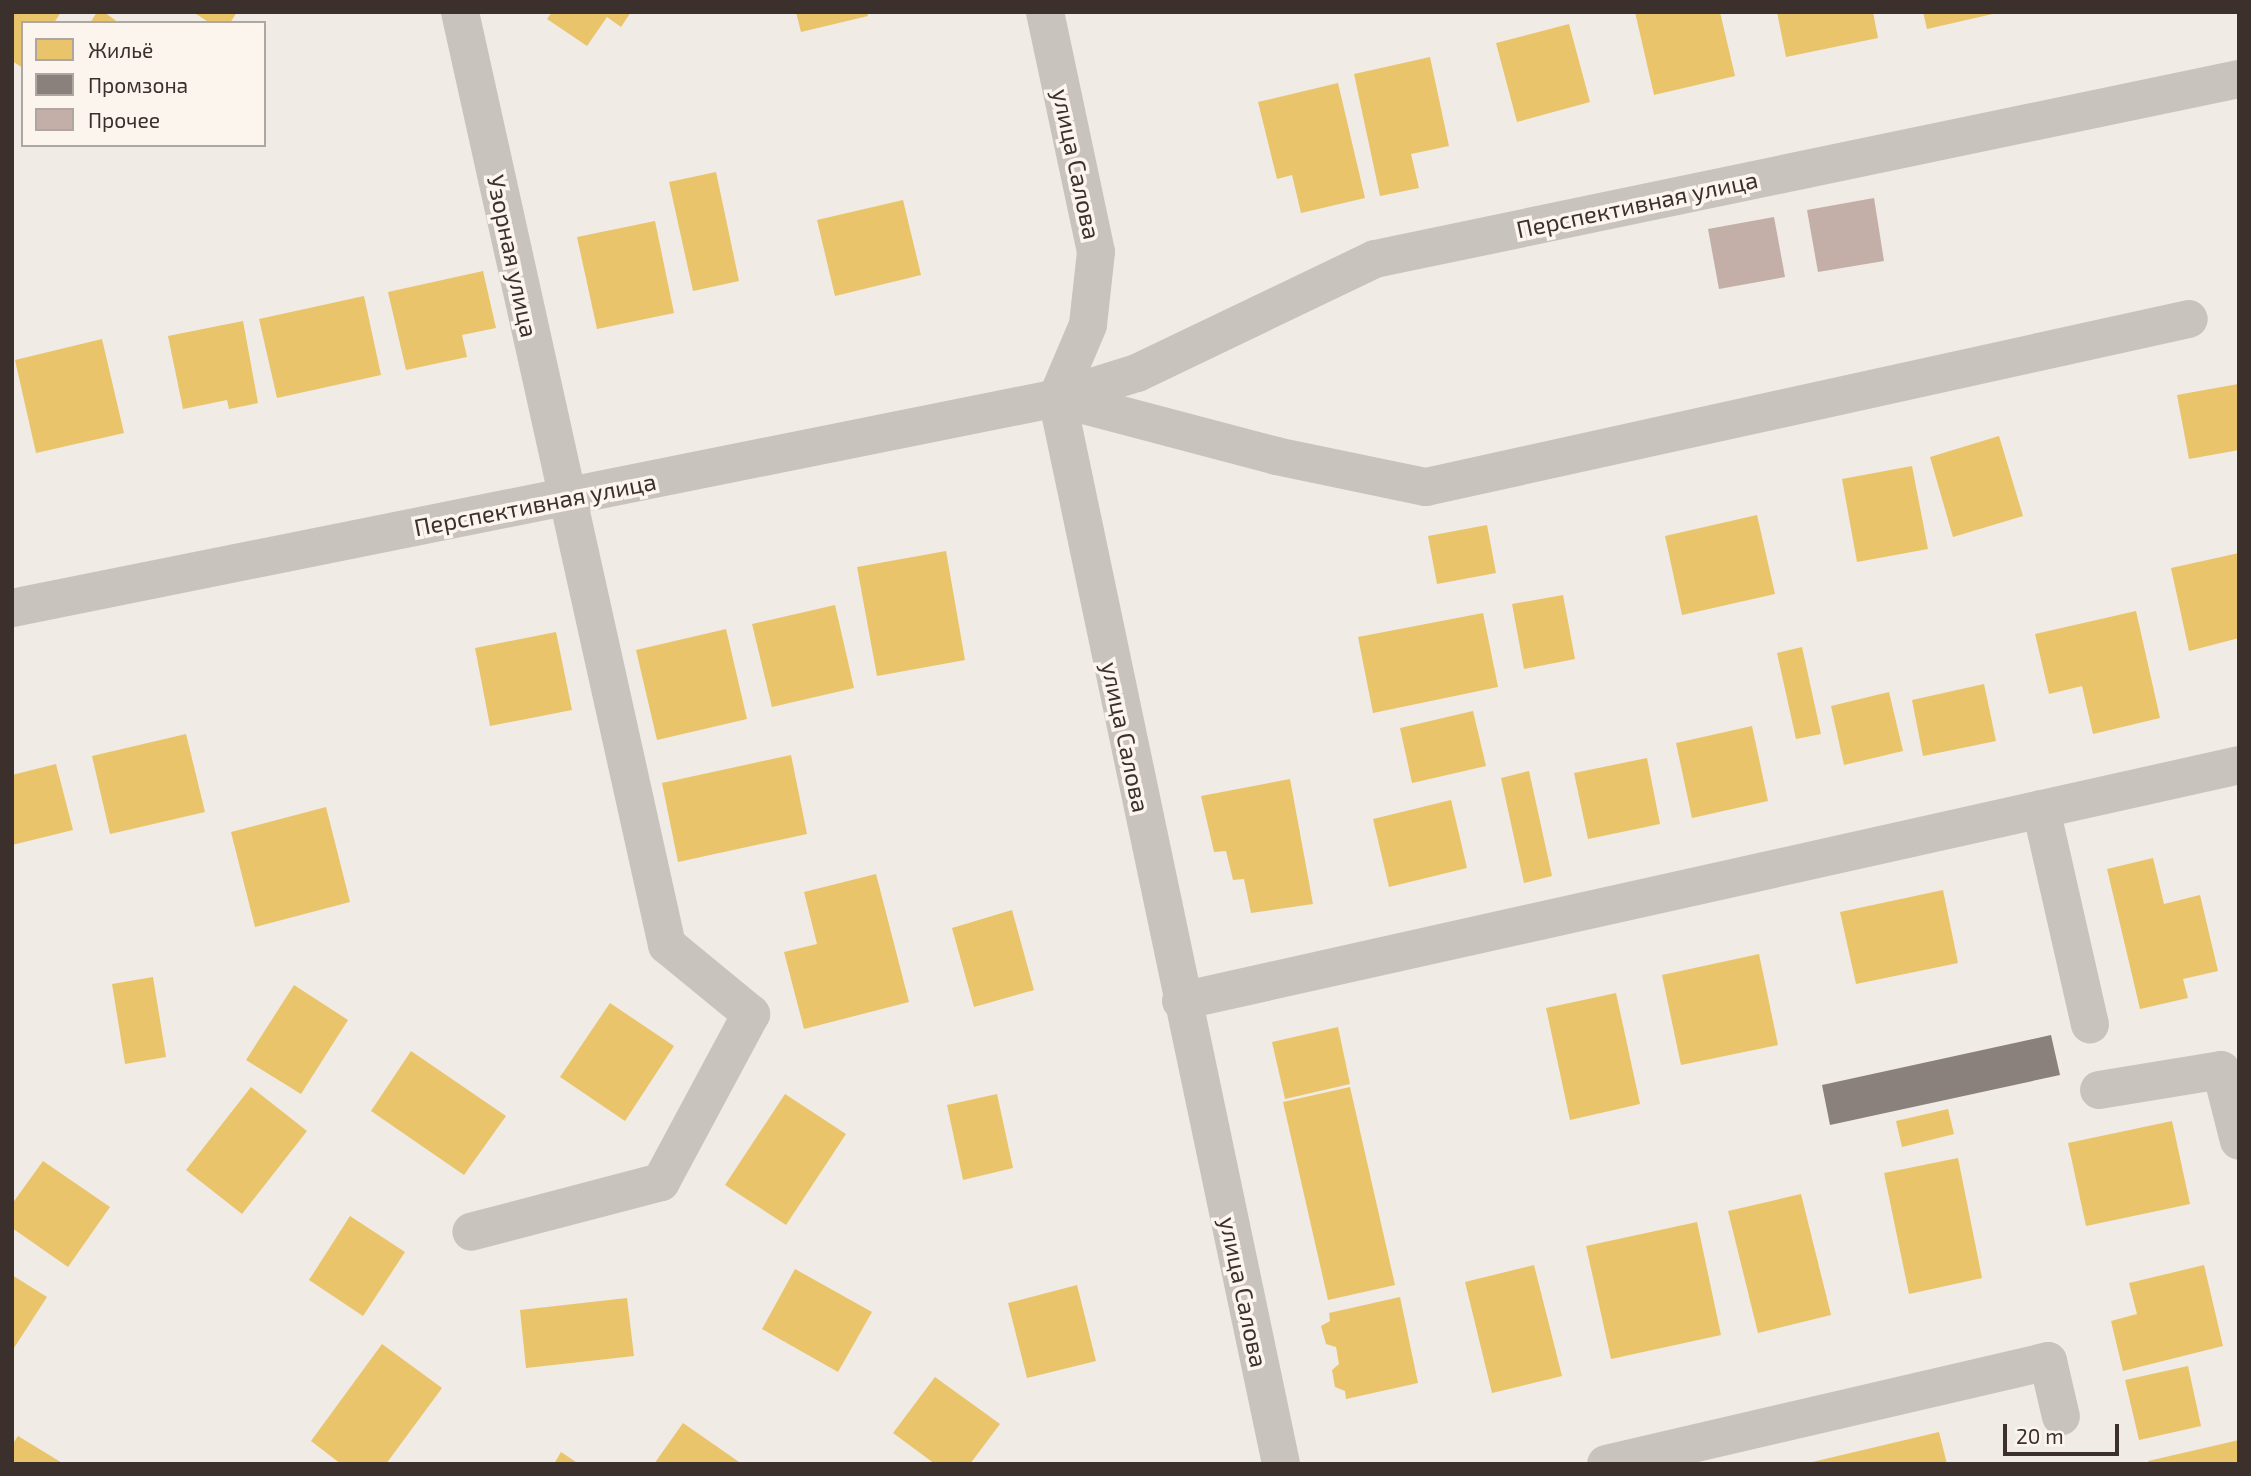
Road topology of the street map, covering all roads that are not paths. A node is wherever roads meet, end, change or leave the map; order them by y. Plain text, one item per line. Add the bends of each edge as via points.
1 (460, 12) edge
2 (1045, 12) edge
3 (2239, 79) edge
4 (2189, 319) dead end
5 (1057, 398) junction
6 (566, 499) junction
7 (12, 608) edge
8 (2239, 765) edge
9 (2041, 809) junction
10 (1181, 1002) junction
11 (2090, 1024) dead end
12 (2099, 1090) dead end
13 (2239, 1141) edge
14 (471, 1232) dead end
15 (2061, 1417) dead end
16 (1281, 1464) edge
17 (1606, 1464) edge

1 - 6 street, Узорная улица
2 - 5 street, улица Салова via 1096,252 1087,325
3 - 5 street, Перспективная улица via 1375,259 1137,373
4 - 5 street, Перспективная улица via 1426,487 1276,456
5 - 6 street, Перспективная улица
5 - 10 street, улица Салова
6 - 7 street, Перспективная улица
6 - 14 street, Узорная улица via 667,945 751,1014 661,1182
8 - 9 street
9 - 10 street
9 - 11 street
10 - 16 street, улица Салова
12 - 13 street via 2221,1070
15 - 17 street via 2048,1361

